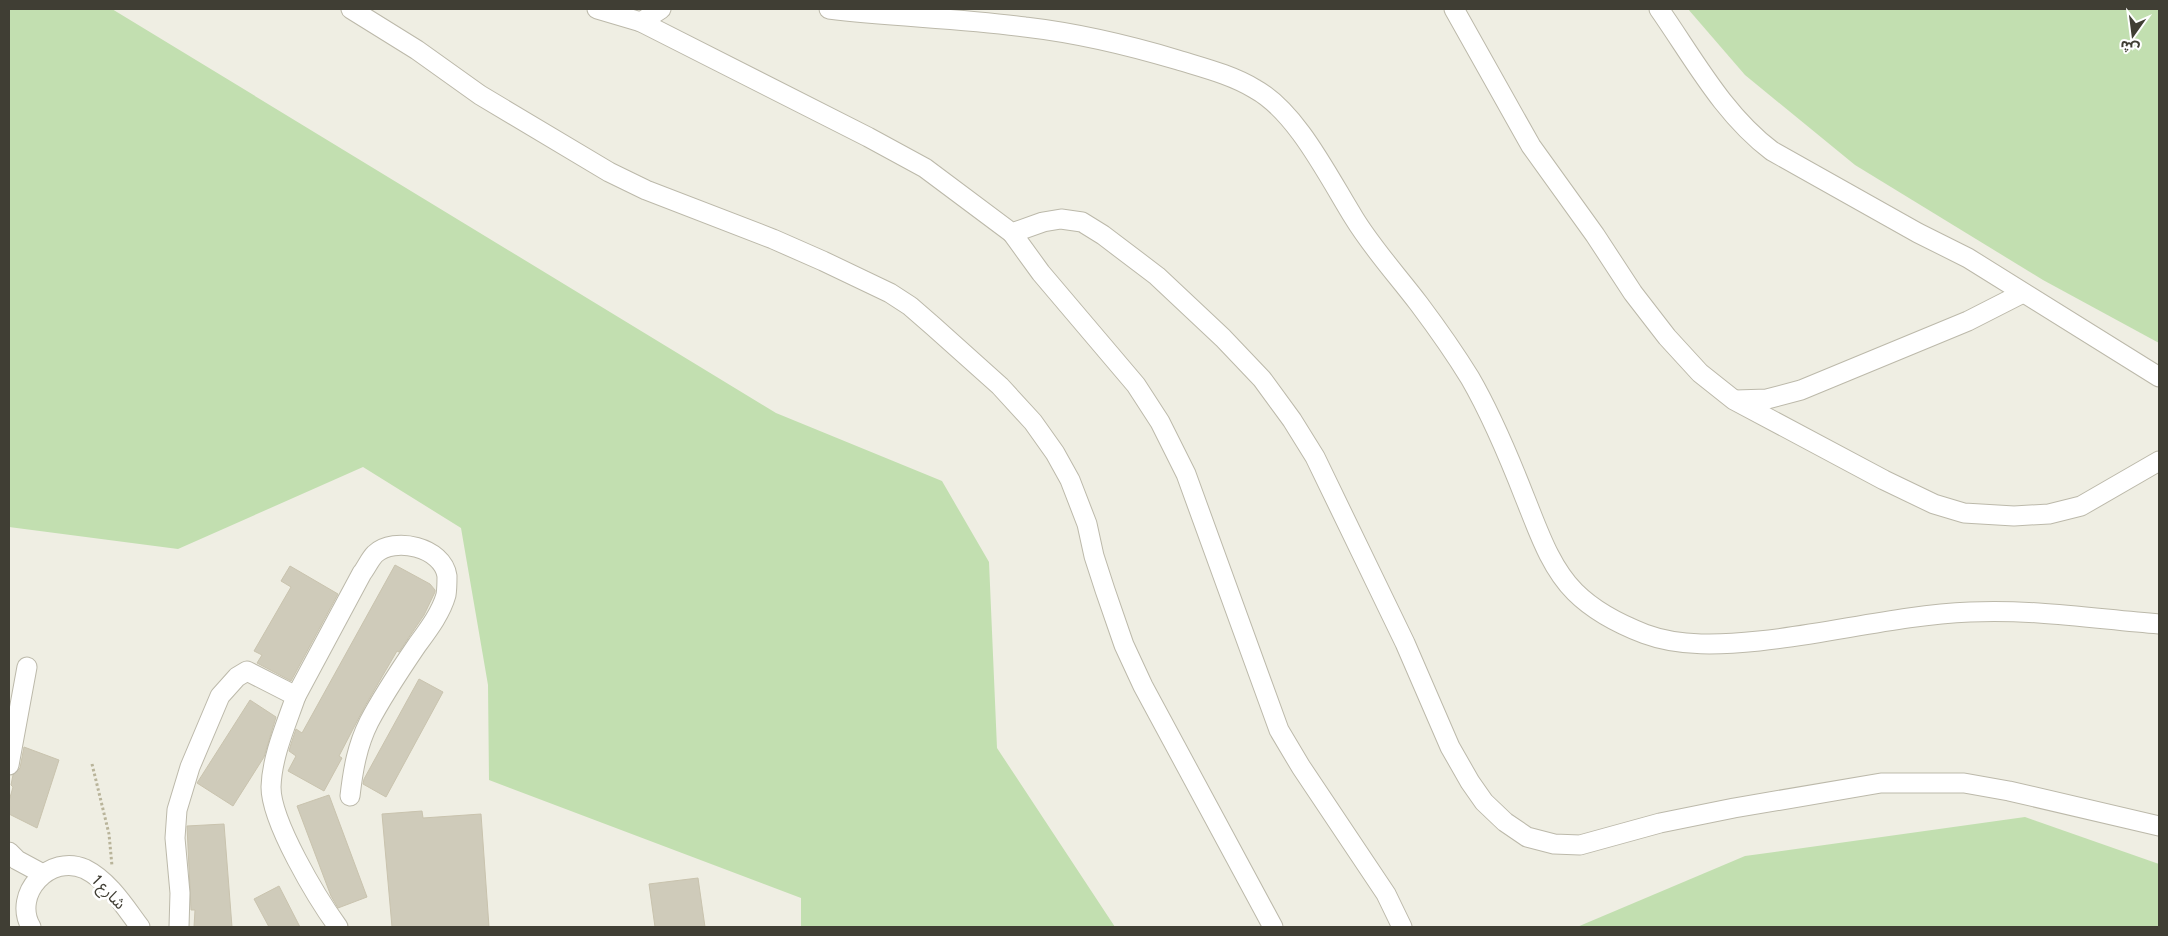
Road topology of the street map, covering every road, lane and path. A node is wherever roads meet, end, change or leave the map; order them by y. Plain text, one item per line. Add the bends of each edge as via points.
1 (351, 9) edge
2 (597, 9) edge
3 (661, 9) edge
4 (829, 9) edge
5 (1454, 9) edge
6 (1659, 9) edge
7 (641, 22) junction
8 (1012, 233) junction
9 (2023, 293) junction
10 (2159, 378) edge
11 (1734, 400) junction
12 (2159, 461) edge
13 (2159, 624) edge
14 (26, 667) dead end
15 (296, 696) junction
16 (92, 764) dead end
17 (9, 765) edge
18 (350, 796) dead end
19 (2159, 826) edge
20 (9, 852) edge
21 (43, 874) junction
22 (114, 894) junction
23 (31, 927) edge
24 (140, 927) edge
25 (179, 927) edge
26 (338, 927) edge
27 (1273, 927) edge
28 (1402, 927) edge

1 - 27 street via 417,50 480,96 609,172 646,190 773,239 890,293 910,306 1000,386 1033,422 1070,480 1088,524 1094,556 1124,646
2 - 7 street
3 - 7 street
4 - 13 street via 1026,27 1086,36 1196,66 1253,87 1270,98 1289,118 1366,238 1459,360 1504,446 1539,533 1560,575 1591,606 1626,626 1662,640 1735,644 1969,612 2027,611
5 - 11 street via 1531,146 1633,293 1700,373
6 - 9 street via 1718,98 1754,138 1846,194 1968,258
7 - 8 street via 925,168
8 - 19 street via 1061,219 1082,222 1103,234 1157,276 1262,379 1315,457 1405,643 1450,747 1470,782 1484,802 1527,837 1554,844 1580,845 1660,823 1734,808 1881,783 1916,782 1964,783 2010,791
8 - 28 street via 1041,273 1136,385 1160,422 1186,474 1279,730 1386,894
9 - 10 street
9 - 11 street via 1968,321 1801,390 1767,399
11 - 12 street via 1884,480 1934,504 1964,513 2049,514 2080,506
14 - 17 street
15 - 18 street via 375,554 392,546 409,546 421,549 441,562 447,577 446,595 368,723 356,752
15 - 25 street via 247,671 220,696 190,767 177,810
15 - 26 street via 277,749 272,799 301,866
16 - 22 path via 110,834
20 - 21 street
21 - 22 street, شارع 1 via 62,866 83,869
21 - 23 street via 35,881 27,900 26,914
22 - 24 street, شارع 1

